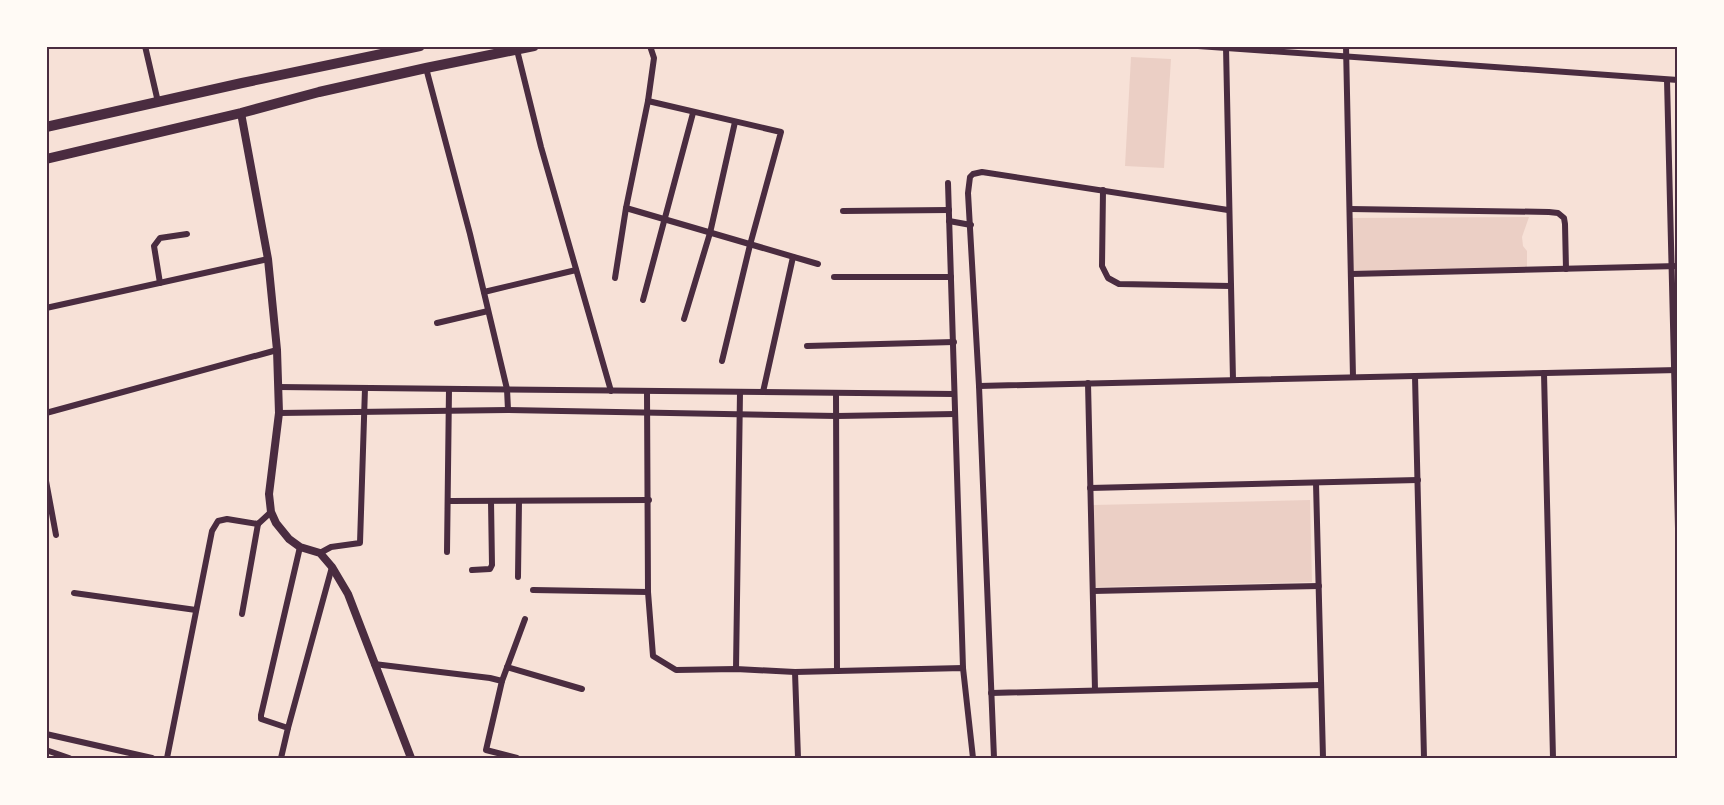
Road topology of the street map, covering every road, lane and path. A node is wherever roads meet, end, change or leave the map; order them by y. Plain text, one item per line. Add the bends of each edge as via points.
1 (145, 46) edge
2 (420, 46) edge
3 (534, 46) edge
4 (650, 46) edge
5 (1198, 46) edge
6 (1346, 46) edge
7 (1226, 48) edge
8 (517, 50) junction
9 (1346, 57) junction
10 (426, 68) junction
11 (1667, 80) junction
12 (1677, 80) edge
13 (648, 101) junction
14 (158, 102) junction
15 (241, 113) junction
16 (693, 113) junction
17 (735, 122) junction
18 (46, 127) edge
19 (46, 159) edge
20 (948, 183) dead end
21 (1103, 190) junction
22 (626, 208) junction
23 (1350, 209) junction
24 (949, 210) junction
25 (1228, 210) junction
26 (843, 211) dead end
27 (664, 220) junction
28 (949, 221) junction
29 (971, 225) junction
30 (710, 233) junction
31 (187, 234) dead end
32 (750, 245) junction
33 (793, 257) junction
34 (268, 259) junction
35 (818, 264) dead end
36 (1674, 266) edge
37 (1566, 269) junction
38 (576, 270) junction
39 (1351, 274) junction
40 (834, 277) dead end
41 (951, 277) junction
42 (615, 278) dead end
43 (160, 283) junction
44 (1231, 286) junction
45 (484, 292) junction
46 (643, 300) dead end
47 (46, 308) edge
48 (488, 310) junction
49 (684, 319) dead end
50 (437, 323) dead end
51 (954, 342) junction
52 (807, 346) dead end
53 (277, 350) junction
54 (722, 361) dead end
55 (1676, 370) edge
56 (1544, 373) junction
57 (1415, 376) junction
58 (1353, 377) junction
59 (1233, 380) junction
60 (1088, 383) junction
61 (979, 386) junction
62 (278, 387) junction
63 (365, 388) junction
64 (448, 389) junction
65 (507, 390) junction
66 (611, 390) junction
67 (647, 392) junction
68 (740, 392) junction
69 (763, 392) junction
70 (836, 393) junction
71 (954, 394) junction
72 (365, 410) junction
73 (508, 410) junction
74 (448, 411) junction
75 (648, 412) junction
76 (46, 413) edge
77 (279, 413) junction
78 (741, 414) junction
79 (955, 414) junction
80 (837, 416) junction
81 (1418, 480) junction
82 (46, 481) edge
83 (1316, 483) junction
84 (1090, 488) junction
85 (649, 500) junction
86 (449, 501) junction
87 (491, 501) junction
88 (519, 501) junction
89 (272, 512) junction
90 (1677, 516) edge
91 (258, 524) junction
92 (1677, 528) edge
93 (56, 535) dead end
94 (300, 547) junction
95 (447, 552) dead end
96 (320, 553) junction
97 (332, 567) junction
98 (472, 570) dead end
99 (518, 577) dead end
100 (1319, 586) junction
101 (533, 590) dead end
102 (1092, 591) junction
103 (648, 592) junction
104 (74, 593) dead end
105 (196, 610) junction
106 (242, 614) dead end
107 (525, 619) dead end
108 (374, 664) junction
109 (507, 667) junction
110 (963, 668) junction
111 (736, 669) junction
112 (837, 671) junction
113 (795, 672) junction
114 (502, 681) junction
115 (1321, 686) junction
116 (582, 689) dead end
117 (1095, 690) junction
118 (991, 693) junction
119 (288, 728) junction
120 (46, 734) edge
121 (46, 750) edge
122 (69, 759) edge
123 (152, 759) edge
124 (167, 759) edge
125 (281, 759) edge
126 (411, 759) edge
127 (517, 759) edge
128 (798, 759) edge
129 (973, 759) edge
130 (994, 759) edge
131 (1323, 759) edge
132 (1424, 759) edge
133 (1552, 759) edge

1 - 14 street
2 - 14 highway
3 - 8 highway
4 - 13 street via 654,58
5 - 7 street
6 - 9 street
7 - 9 street
7 - 25 street
8 - 10 highway
8 - 38 street
9 - 11 street
9 - 23 street
10 - 15 highway
10 - 45 street
11 - 12 street
11 - 36 street
13 - 16 street
13 - 22 street
14 - 18 highway
15 - 19 highway
15 - 34 street
16 - 17 street
16 - 27 street
17 - 30 street
17 - 32 street via 781,132
20 - 24 street
21 - 25 street
21 - 29 street via 977,173 968,184
21 - 44 street via 1102,266 1108,278 1119,284
22 - 27 street
22 - 42 street
23 - 37 street via 1558,213 1565,224
23 - 39 street
24 - 26 street
24 - 28 street
25 - 44 street
27 - 30 street
27 - 46 street
28 - 29 street
28 - 41 street
29 - 61 street
30 - 32 street
30 - 49 street
31 - 43 street via 160,238 154,246
32 - 33 street
32 - 54 street
33 - 35 street
33 - 69 street
34 - 43 street
34 - 53 street
36 - 37 street
36 - 55 street
37 - 39 street
38 - 45 street
38 - 66 street
39 - 58 street
40 - 41 street
41 - 51 street
43 - 47 street
44 - 59 street
45 - 48 street
48 - 50 street
48 - 65 street
51 - 52 street
51 - 71 street
53 - 62 street
53 - 76 street
55 - 56 street
55 - 90 street
56 - 57 street
56 - 133 street
57 - 58 street
57 - 81 street
58 - 59 street
59 - 60 street
60 - 61 street
60 - 84 street
61 - 118 street
62 - 63 street
62 - 77 street
63 - 64 street
63 - 72 street
64 - 65 street
64 - 74 street
65 - 66 street
65 - 73 street
66 - 67 street
67 - 68 street
67 - 75 street
68 - 69 street
68 - 78 street
69 - 70 street
70 - 71 street
70 - 80 street
71 - 79 street
72 - 74 street
72 - 77 street
72 - 96 street via 360,543 331,547
73 - 74 street
73 - 75 street
74 - 86 street
75 - 78 street
75 - 85 street
77 - 89 street via 269,494
78 - 80 street
78 - 111 street
79 - 80 street
79 - 110 street
80 - 112 street
81 - 83 street
81 - 132 street
82 - 93 street
83 - 84 street
83 - 100 street
84 - 102 street
85 - 88 street
85 - 103 street
86 - 87 street
86 - 95 street
87 - 88 street
87 - 98 street via 492,565 490,569
88 - 99 street
89 - 91 street
89 - 94 street via 282,532
90 - 92 street
91 - 105 street via 218,521 212,531
91 - 106 street
94 - 96 street
94 - 119 street via 261,715 265,721
96 - 97 street
97 - 108 street via 348,594
97 - 119 street
100 - 102 street
100 - 115 street
101 - 103 street
102 - 117 street
103 - 111 street via 653,656 676,670
104 - 105 street
105 - 124 street
107 - 109 street
108 - 114 street
108 - 126 street
109 - 114 street
109 - 116 street
110 - 112 street
110 - 129 street
111 - 113 street
112 - 113 street
113 - 128 street
114 - 127 street via 486,750
115 - 117 street
115 - 131 street
117 - 118 street
118 - 130 street
119 - 125 street
120 - 123 street
121 - 122 street

